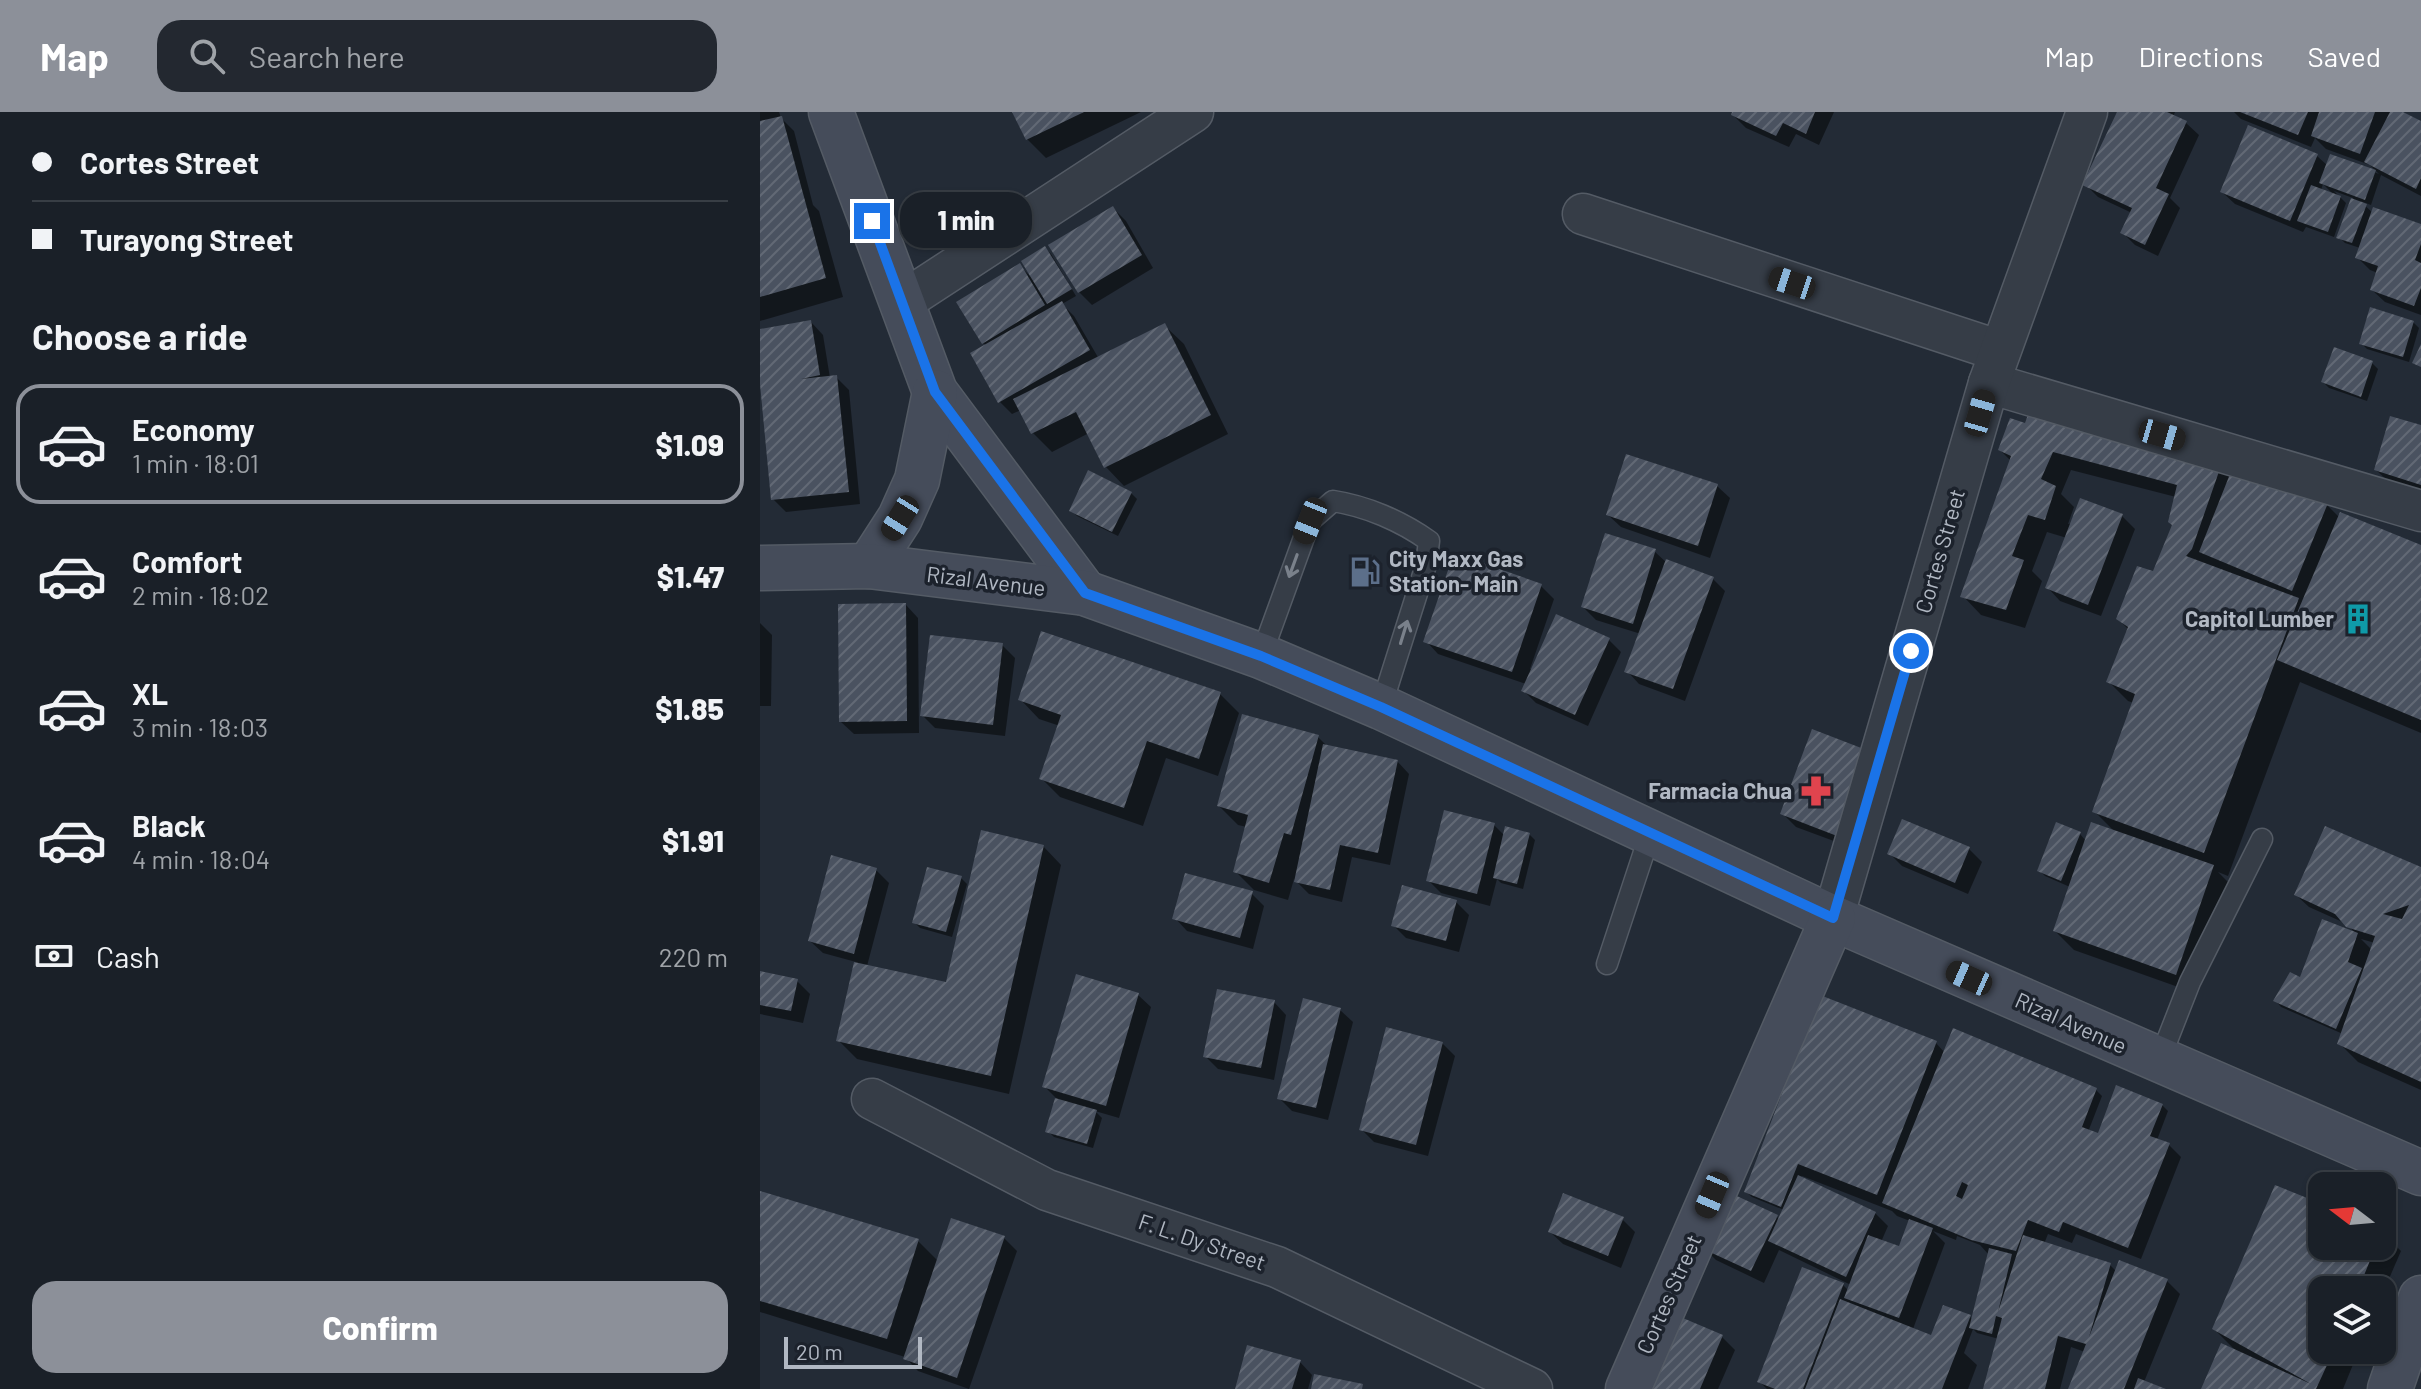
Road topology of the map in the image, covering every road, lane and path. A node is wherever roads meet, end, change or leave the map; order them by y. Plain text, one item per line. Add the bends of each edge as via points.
1 (831, 112) edge
2 (1193, 112) edge
3 (2087, 112) edge
4 (1583, 214) dead end
5 (902, 302) junction
6 (1994, 367) junction
7 (935, 392) junction
8 (2421, 511) edge
9 (869, 566) junction
10 (760, 568) edge
11 (1085, 593) junction
12 (1261, 656) junction
13 (1381, 707) junction
14 (1650, 834) junction
15 (2262, 839) dead end
16 (1833, 918) junction
17 (1607, 964) dead end
18 (2159, 1061) junction
19 (872, 1099) dead end
20 (2421, 1173) edge
21 (2421, 1298) edge
22 (1532, 1389) edge
23 (1628, 1389) edge
24 (2390, 1389) edge

1 - 5 main road
2 - 5 street
3 - 6 street, Cortes Street
4 - 6 street
5 - 7 main road
6 - 8 street
6 - 16 street, Cortes Street
7 - 9 main road via 917,480
7 - 11 main road
9 - 10 main road, Rizal Avenue
9 - 11 main road, Rizal Avenue
11 - 12 main road, Rizal Avenue
12 - 13 main road, Rizal Avenue
13 -> 12 lane via 1429,541 1374,513 1333,501 1310,521
13 - 14 main road, Rizal Avenue
14 - 16 main road, Rizal Avenue
14 - 17 lane
15 - 18 lane via 2190,982
16 - 18 main road, Rizal Avenue
16 - 23 main road, Cortes Street
18 - 20 main road, Rizal Avenue
19 - 22 street, F. L. Dy Street via 1047,1190 1277,1267
21 - 24 main road

